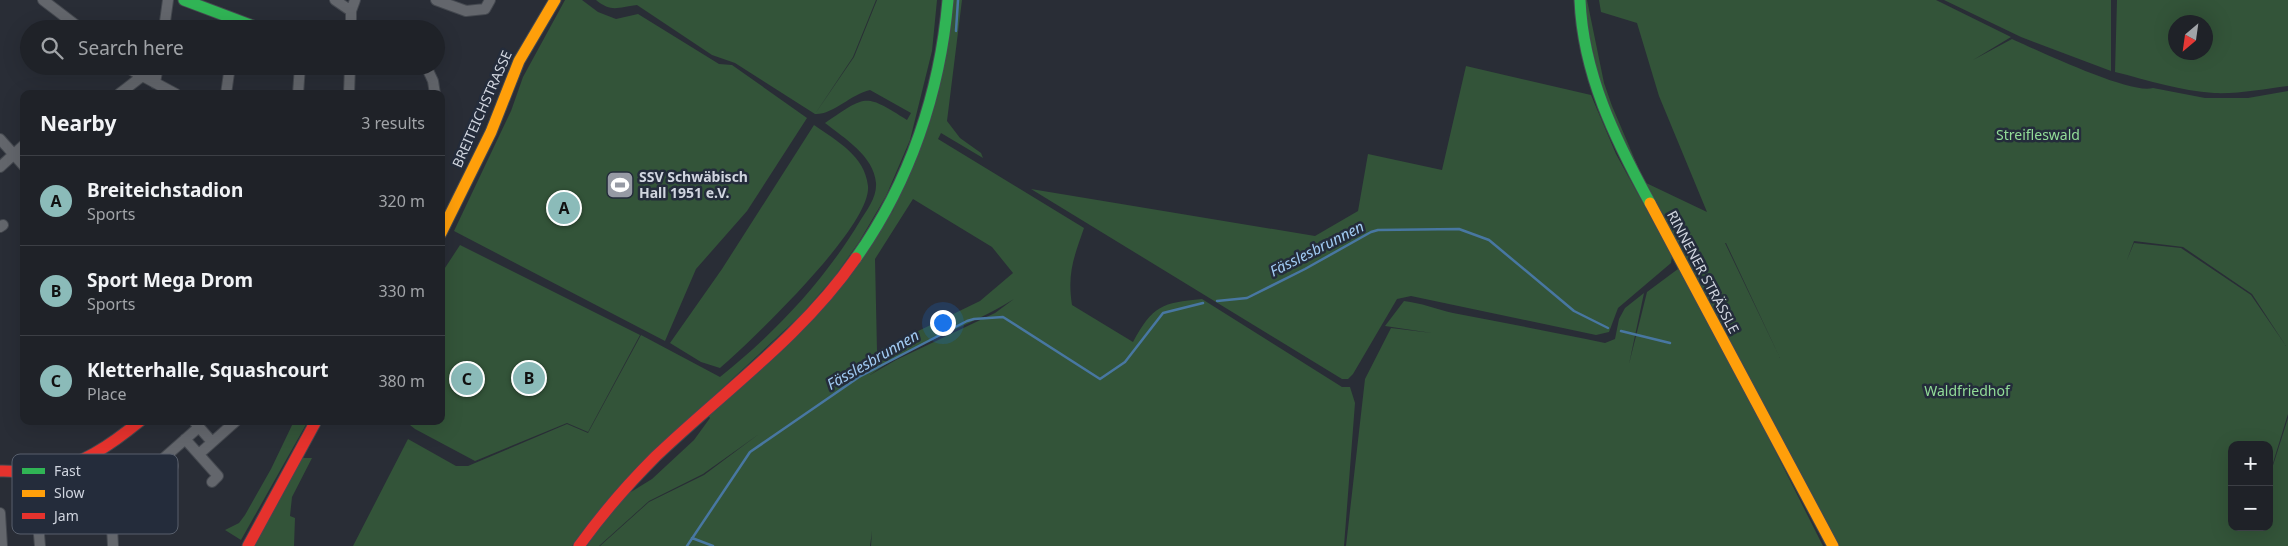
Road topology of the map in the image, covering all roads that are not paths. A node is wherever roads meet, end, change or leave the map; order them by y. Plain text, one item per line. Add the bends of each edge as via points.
1 (43, 0) edge
2 (168, 0) edge
3 (184, 0) edge
4 (335, 0) edge
5 (355, 0) edge
6 (436, 0) edge
7 (490, 0) edge
8 (555, 0) edge
9 (948, 0) edge
10 (1580, 0) edge
11 (351, 11) junction
12 (69, 20) edge
13 (165, 20) edge
14 (227, 20) edge
15 (351, 20) edge
16 (138, 75) edge
17 (156, 75) edge
18 (229, 75) edge
19 (299, 75) edge
20 (350, 75) edge
21 (430, 75) edge
22 (141, 77) junction
23 (155, 83) junction
24 (124, 90) edge
25 (168, 90) edge
26 (227, 90) edge
27 (298, 90) edge
28 (349, 90) edge
29 (434, 90) edge
30 (0, 139) edge
31 (20, 149) edge
32 (13, 155) junction
33 (20, 162) edge
34 (0, 167) edge
35 (445, 224) edge
36 (134, 425) edge
37 (195, 425) edge
38 (197, 425) edge
39 (235, 425) edge
40 (314, 425) edge
41 (185, 439) junction
42 (212, 442) junction
43 (94, 454) edge
44 (163, 454) edge
45 (199, 454) junction
46 (218, 476) dead end
47 (3, 512) edge
48 (2, 546) edge
49 (248, 546) edge
50 (579, 546) edge
51 (1833, 546) edge

1 - 12 street
2 - 13 street
3 - 14 street
4 - 11 street
5 - 11 street
6 - 7 street via 466,11 485,9
8 - 35 street, BREITEICHSTRASSE via 532,36
9 - 50 street via 932,98 913,154 899,188 859,256 802,324 649,465
10 - 51 street, RINNENER STRÄSSLE via 1581,25 1597,93 1621,149
11 - 15 street
16 - 22 street
17 - 23 street
18 - 26 street
19 - 27 street
20 - 28 street
21 - 29 street
22 - 23 street
22 - 24 street
23 - 25 street
30 - 32 street
31 - 32 street
32 - 33 street
32 - 34 street
36 - 43 street
37 - 41 street
38 - 42 street
39 - 42 street
40 - 49 street
41 - 44 street
41 - 45 street
42 - 45 street
45 - 46 street
47 - 48 street

